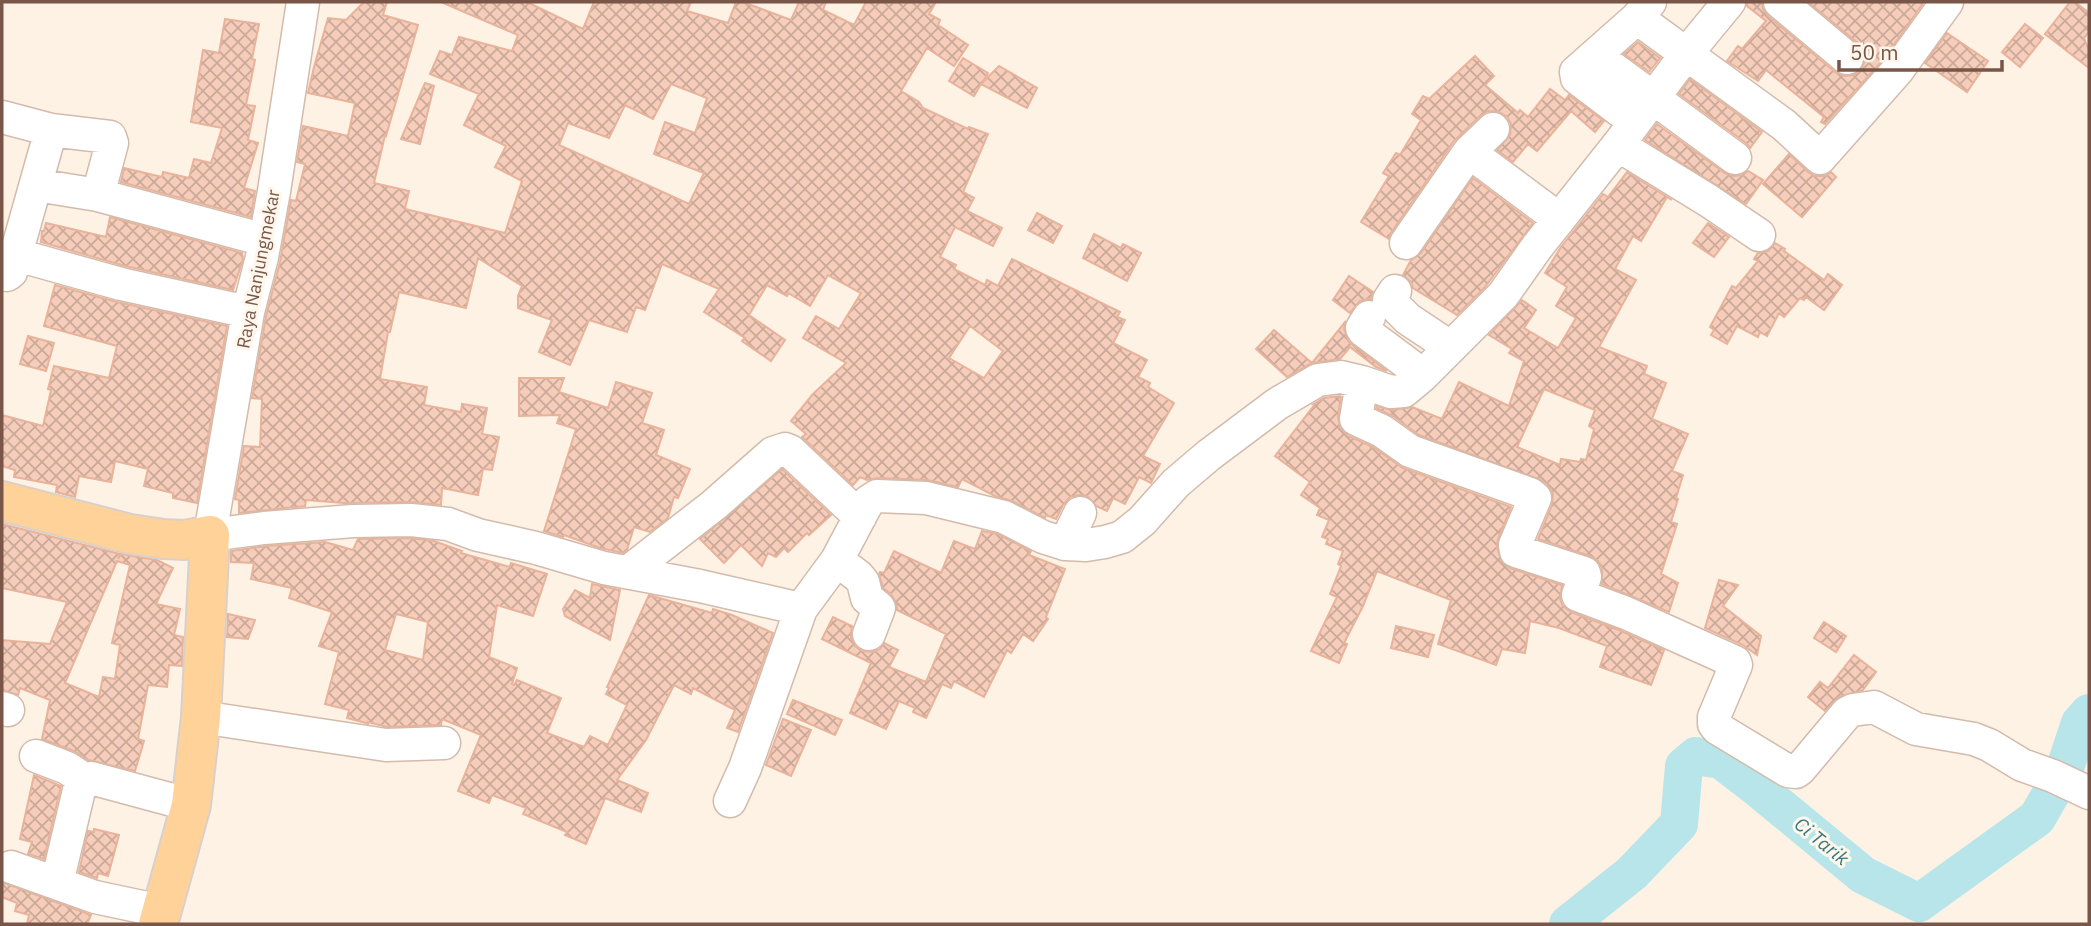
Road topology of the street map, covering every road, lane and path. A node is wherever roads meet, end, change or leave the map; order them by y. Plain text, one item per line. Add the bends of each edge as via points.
1 (303, 2) edge
2 (1729, 2) edge
3 (1780, 2) edge
4 (1947, 2) edge
5 (1644, 10) edge
6 (1687, 53) junction
7 (1847, 58) dead end
8 (2, 117) edge
9 (1636, 122) junction
10 (1493, 129) dead end
11 (51, 130) junction
12 (1469, 152) junction
13 (1735, 158) dead end
14 (36, 186) junction
15 (98, 195) junction
16 (1559, 219) junction
17 (1759, 235) dead end
18 (265, 240) junction
19 (1406, 243) dead end
20 (9, 264) edge
21 (1395, 291) dead end
22 (248, 312) junction
23 (1369, 317) dead end
24 (1450, 347) junction
25 (1423, 375) junction
26 (1362, 382) junction
27 (2, 501) edge
28 (1080, 513) dead end
29 (860, 517) junction
30 (219, 535) junction
31 (1065, 544) junction
32 (837, 560) junction
33 (628, 572) junction
34 (801, 609) junction
35 (869, 634) dead end
36 (201, 718) junction
37 (444, 743) dead end
38 (36, 756) dead end
39 (83, 779) junction
40 (2086, 792) edge
41 (730, 800) dead end
42 (191, 805) junction
43 (11, 867) dead end
44 (57, 883) junction
45 (159, 918) edge

1 - 18 street, Raya Nanjungmekar
2 - 6 street
3 - 7 street
4 - 6 street via 1896,71 1820,158 1784,125
5 - 6 street
5 - 9 street via 1596,56
6 - 9 street
8 - 11 street
9 - 13 street
9 - 16 street
9 - 17 street via 1709,201
10 - 12 street
11 - 14 street
11 - 15 street via 110,137
12 - 16 street
12 - 19 street via 1413,209
14 - 15 street
14 - 20 street
15 - 18 street
16 - 24 street via 1503,295
18 - 22 street, Raya Nanjungmekar
20 - 22 street
21 - 24 street via 1389,300 1408,320
22 - 30 street, Raya Nanjungmekar
23 - 25 street via 1364,331
24 - 25 street
25 - 26 street via 1397,393
26 - 31 street via 1341,377 1318,380 1209,455 1122,537 1086,545
26 - 40 street via 1356,419 1410,451 1535,498 1516,551 1584,573 1578,595 1735,662 1714,724 1788,771 1800,769 1847,713 1870,707 1916,729 1989,745 2022,765
27 - 30 main road via 130,534 185,540
28 - 31 street
29 - 31 street via 877,496 926,498 1004,517
29 - 32 street
29 - 33 street via 790,451 780,451
30 - 33 street via 353,521 411,520 448,524
30 - 36 main road, Raya Nanjungmekar
32 - 34 street
32 - 35 street via 858,576 867,598 879,608
33 - 34 street
34 - 41 street
36 - 37 street via 386,745
36 - 42 main road, Raya Nanjungmekar
38 - 39 street
39 - 42 street
39 - 44 street
42 - 45 main road, Raya Nanjungmekar
43 - 44 street
44 - 45 street

